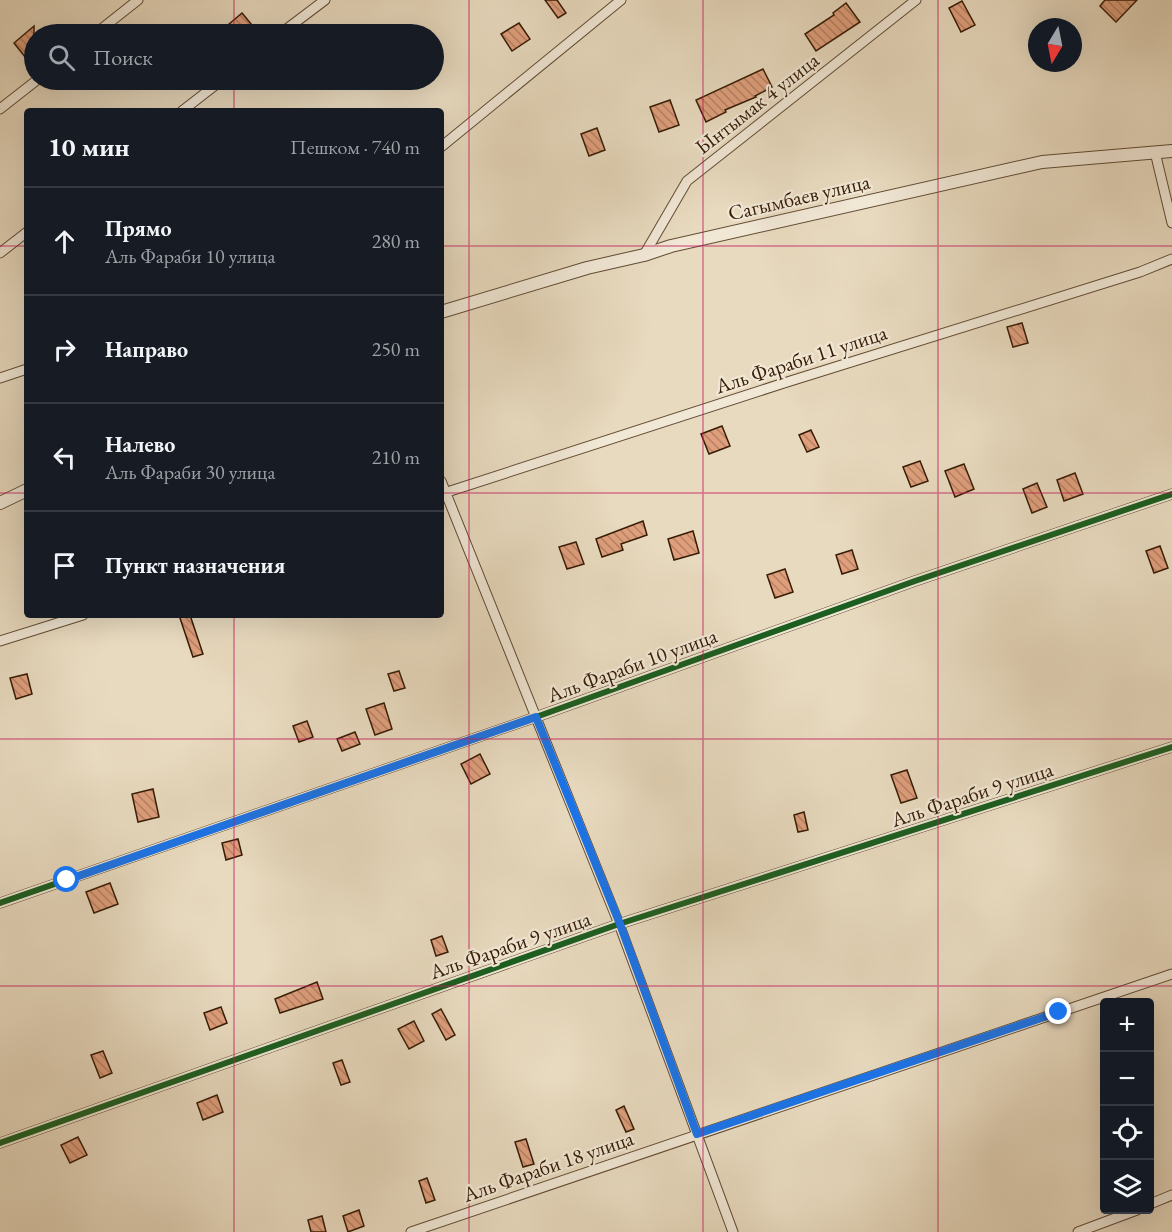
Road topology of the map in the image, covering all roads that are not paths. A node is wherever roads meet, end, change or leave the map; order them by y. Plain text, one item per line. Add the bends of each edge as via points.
1 (138, 0) edge
2 (324, 0) edge
3 (621, 0) edge
4 (916, 0) edge
5 (108, 24) edge
6 (293, 24) edge
7 (24, 90) edge
8 (209, 90) edge
9 (186, 108) edge
10 (0, 109) edge
11 (444, 145) edge
12 (1172, 151) edge
13 (1155, 152) junction
14 (1172, 223) edge
15 (24, 234) edge
16 (0, 253) edge
17 (644, 255) junction
18 (1172, 259) edge
19 (444, 311) edge
20 (24, 370) edge
21 (0, 378) edge
22 (24, 491) edge
23 (444, 493) edge
24 (1172, 494) edge
25 (0, 502) edge
26 (73, 618) edge
27 (0, 641) edge
28 (536, 717) junction
29 (1172, 747) edge
30 (0, 903) edge
31 (620, 924) junction
32 (1172, 974) edge
33 (697, 1134) junction
34 (0, 1143) edge
35 (1172, 1195) edge
36 (1154, 1202) edge
37 (1124, 1214) edge
38 (411, 1232) edge
39 (733, 1232) edge
40 (1078, 1232) edge

1 - 5 street
2 - 6 street
3 - 11 street
4 - 17 street, Ынтымак 4 улица via 687,181
7 - 10 street
8 - 9 street
12 - 13 street, Сагымбаев улица
13 - 14 street
13 - 17 street, Сагымбаев улица via 1042,162
15 - 16 street
17 - 19 street, Сагымбаев улица
18 - 23 street, Аль Фараби 11 улица
20 - 21 street
22 - 25 street
23 - 28 street
24 - 28 street, Аль Фараби 10 улица
26 - 27 street
28 - 30 street, Аль Фараби 10 улица
28 - 31 street
29 - 31 street, Аль Фараби 9 улица
31 - 33 street
31 - 34 street, Аль Фараби 9 улица
32 - 33 street, Аль Фараби 18 улица
33 - 38 street, Аль Фараби 18 улица
33 - 39 street
35 - 36 street
37 - 40 street

